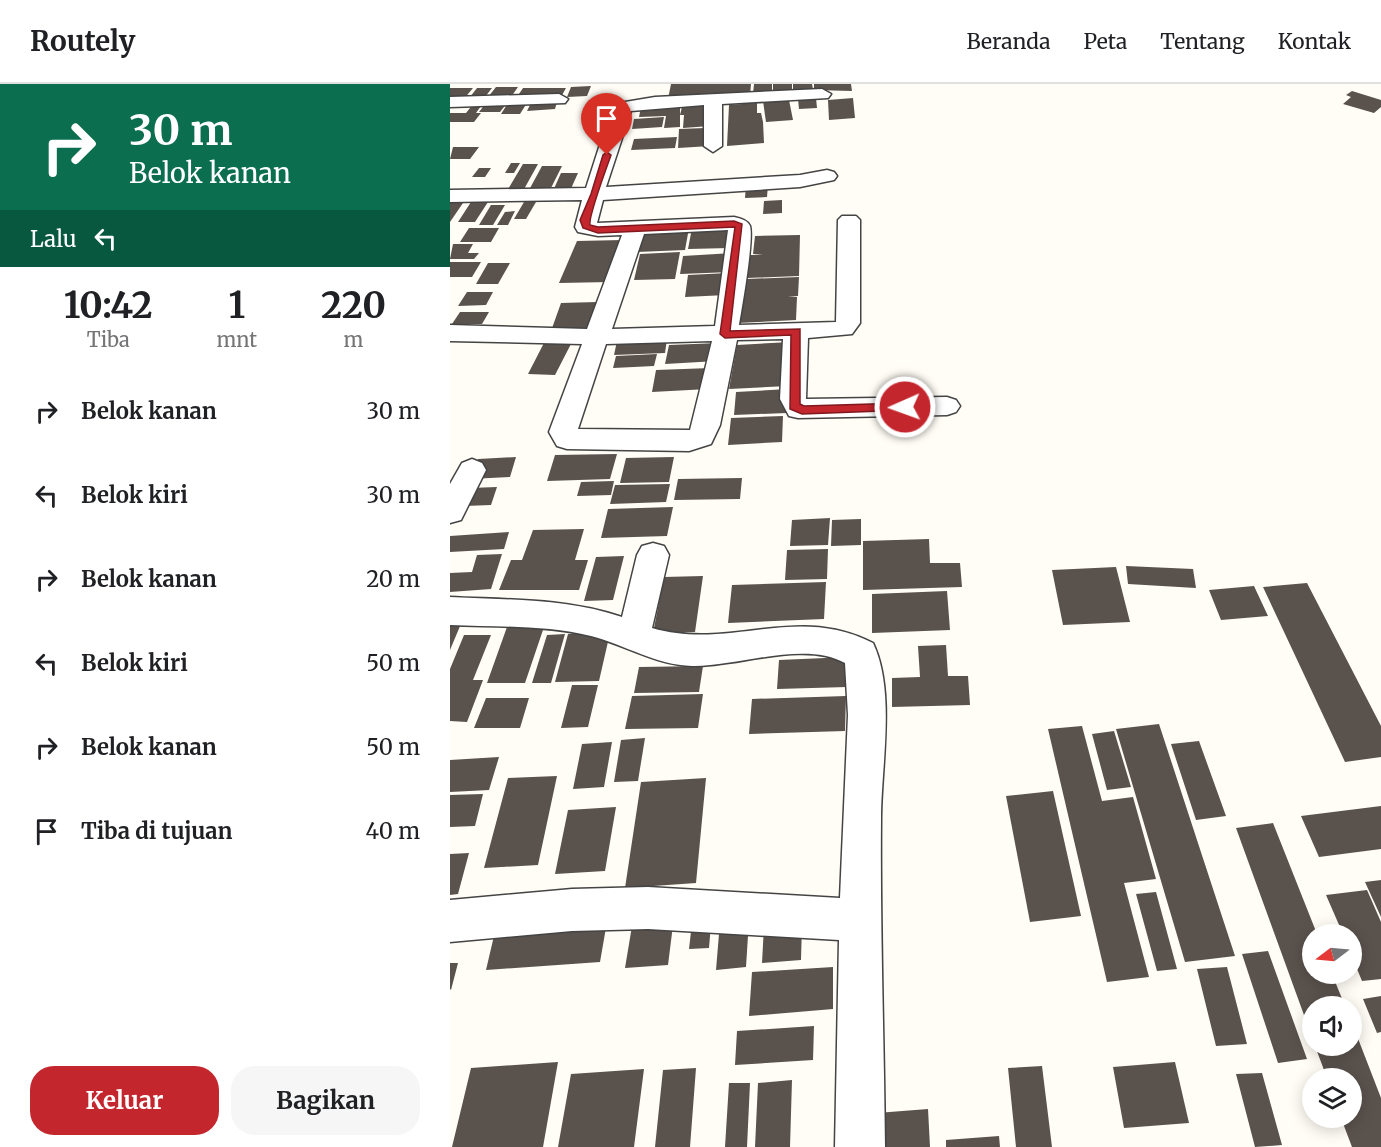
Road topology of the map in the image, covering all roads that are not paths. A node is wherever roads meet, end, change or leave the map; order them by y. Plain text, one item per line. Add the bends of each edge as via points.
1 (822, 94) dead end
2 (559, 99) dead end
3 (713, 99) junction
4 (450, 102) edge
5 (713, 146) dead end
6 (827, 176) dead end
7 (588, 194) junction
8 (450, 196) edge
9 (849, 220) dead end
10 (635, 228) junction
11 (796, 332) junction
12 (450, 333) edge
13 (725, 334) junction
14 (598, 337) junction
15 (947, 406) dead end
16 (472, 470) dead end
17 (450, 512) edge
18 (653, 555) dead end
19 (450, 611) edge
20 (634, 635) junction
21 (860, 920) junction
22 (450, 921) edge
23 (860, 1147) edge

1 - 3 street
2 - 4 street
3 - 5 street
3 - 7 street via 624,107
6 - 7 street
7 - 8 street
7 - 10 street via 586,226 598,230
9 - 11 street via 848,323 839,329
10 - 13 street via 739,226
10 - 14 street
11 - 13 street
11 - 15 street via 793,399 798,409
12 - 14 street
13 - 14 street
13 - 14 street via 708,423 700,437 689,441 567,439 563,432
16 - 17 street
18 - 20 street
19 - 20 street via 589,621
20 - 21 street via 672,649 693,651 828,641 849,645 861,654 866,705
21 - 22 street via 648,908
21 - 23 street

